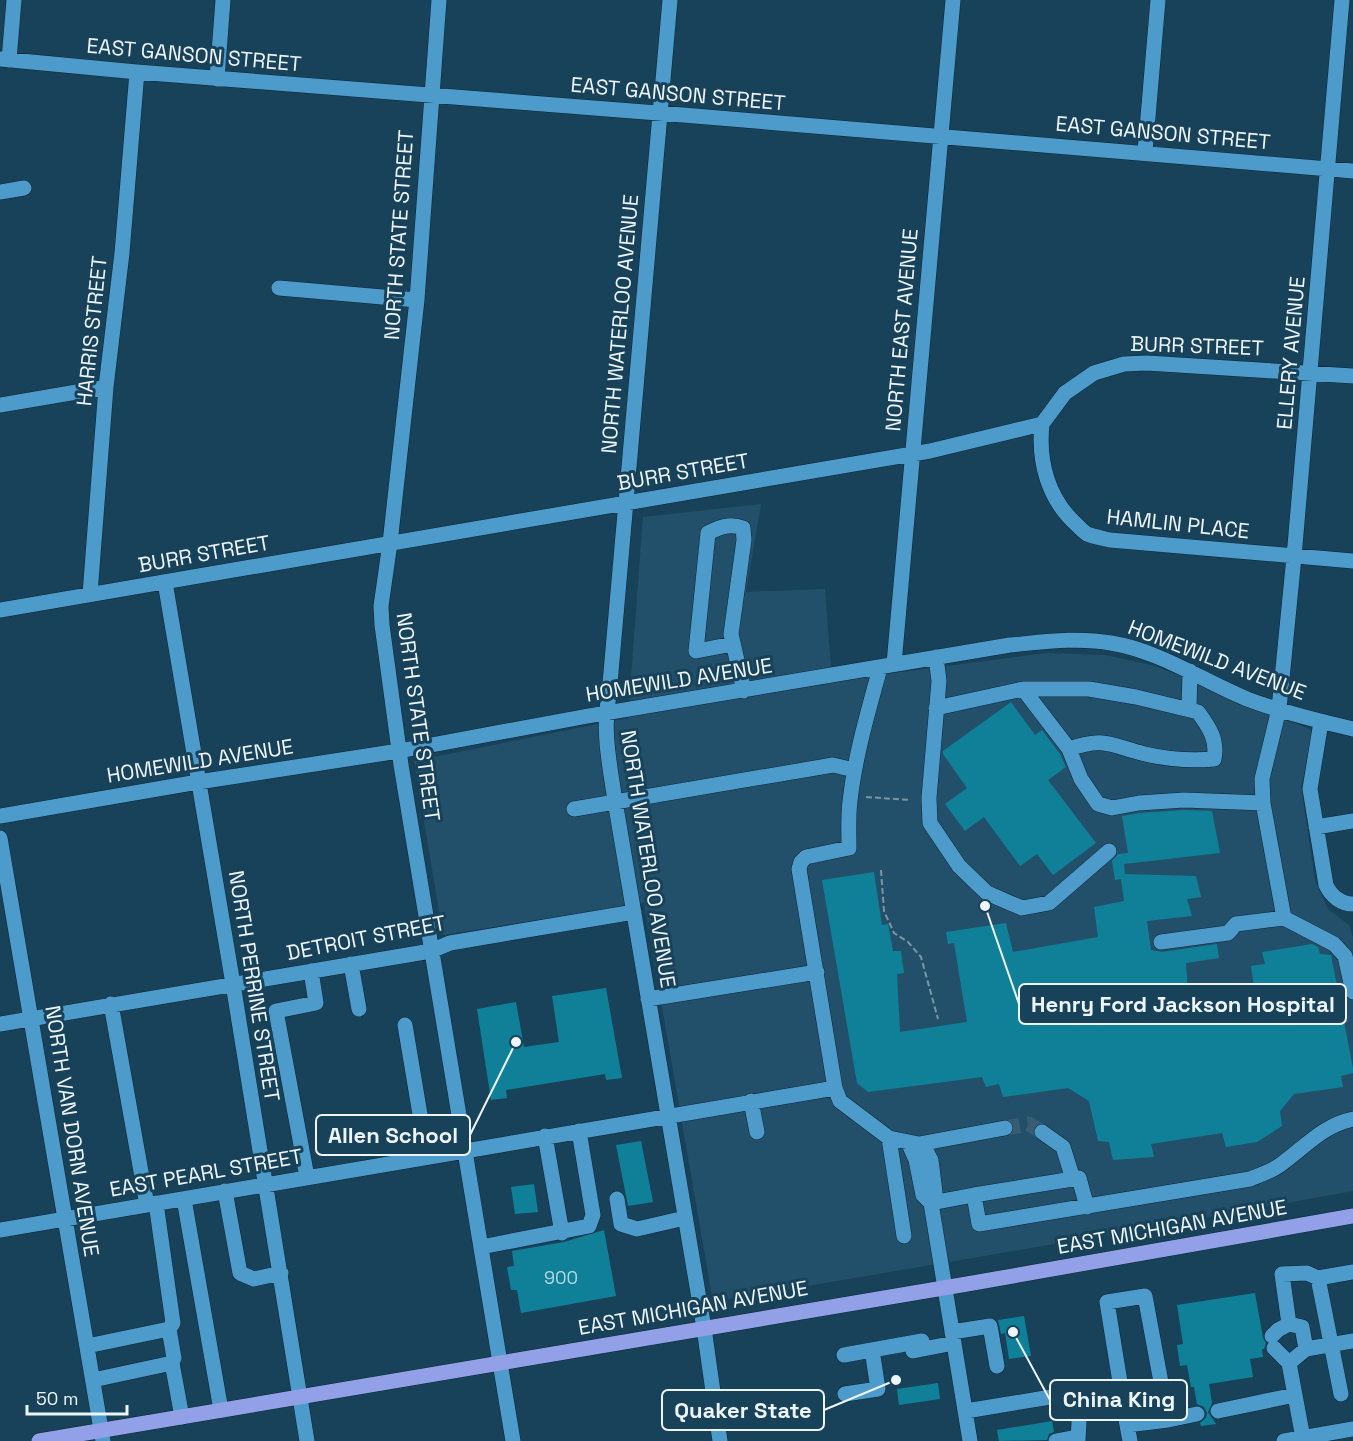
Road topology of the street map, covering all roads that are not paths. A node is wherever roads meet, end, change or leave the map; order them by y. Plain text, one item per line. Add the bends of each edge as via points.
1 (14, 0) edge
2 (224, 0) edge
3 (439, 0) edge
4 (670, 0) edge
5 (953, 0) edge
6 (1158, 0) edge
7 (1342, 0) edge
8 (5, 60) edge
9 (137, 72) junction
10 (217, 79) junction
11 (431, 95) junction
12 (661, 113) junction
13 (941, 136) junction
14 (1145, 152) junction
15 (1327, 169) junction
16 (1353, 171) edge
17 (24, 188) dead end
18 (0, 192) edge
19 (279, 288) dead end
20 (417, 300) junction
21 (1310, 372) junction
22 (1353, 376) edge
23 (106, 387) junction
24 (0, 405) edge
25 (1042, 424) junction
26 (912, 454) junction
27 (625, 503) junction
28 (390, 543) junction
29 (1294, 557) junction
30 (1353, 561) edge
31 (165, 582) junction
32 (90, 594) junction
33 (0, 609) edge
34 (733, 644) junction
35 (936, 657) junction
36 (887, 666) junction
37 (1190, 671) junction
38 (1023, 689) junction
39 (744, 691) junction
40 (936, 708) junction
41 (1189, 709) junction
42 (1279, 709) junction
43 (605, 714) junction
44 (1321, 722) junction
45 (1353, 729) edge
46 (1069, 749) junction
47 (399, 751) junction
48 (854, 770) junction
49 (198, 782) junction
50 (615, 801) junction
51 (1263, 803) junction
52 (574, 809) dead end
53 (0, 816) edge
54 (1353, 821) edge
55 (1316, 827) junction
56 (0, 838) edge
57 (1109, 851) dead end
58 (1353, 904) edge
59 (634, 912) junction
60 (1284, 918) junction
61 (1161, 942) dead end
62 (431, 951) junction
63 (351, 964) junction
64 (311, 971) junction
65 (817, 972) junction
66 (233, 984) junction
67 (1353, 992) edge
68 (648, 999) junction
69 (111, 1004) junction
70 (359, 1009) dead end
71 (32, 1018) junction
72 (0, 1024) edge
73 (405, 1025) dead end
74 (835, 1088) junction
75 (751, 1101) junction
76 (667, 1117) junction
77 (1353, 1119) edge
78 (1005, 1128) tunnel mouth
79 (579, 1131) junction
80 (757, 1132) dead end
81 (1042, 1132) tunnel mouth
82 (545, 1136) junction
83 (888, 1138) junction
84 (914, 1143) junction
85 (464, 1150) junction
86 (427, 1156) junction
87 (307, 1177) junction
88 (1072, 1179) junction
89 (266, 1184) junction
90 (225, 1191) junction
91 (974, 1195) junction
92 (184, 1199) junction
93 (617, 1199) dead end
94 (931, 1203) junction
95 (152, 1204) junction
96 (1086, 1207) junction
97 (1353, 1216) edge
98 (685, 1218) junction
99 (64, 1219) junction
100 (0, 1230) edge
101 (562, 1233) junction
102 (904, 1236) dead end
103 (481, 1247) junction
104 (1353, 1272) edge
105 (280, 1273) junction
106 (1318, 1278) junction
107 (945, 1287) junction
108 (1289, 1324) junction
109 (704, 1328) junction
110 (170, 1329) junction
111 (953, 1338) junction
112 (1353, 1341) edge
113 (1331, 1345) junction
114 (87, 1346) junction
115 (1306, 1349) junction
116 (873, 1354) junction
117 (844, 1355) dead end
118 (500, 1362) junction
119 (172, 1363) junction
120 (1289, 1363) junction
121 (997, 1366) dead end
122 (93, 1380) junction
123 (845, 1394) dead end
124 (1341, 1394) dead end
125 (1295, 1395) junction
126 (300, 1396) junction
127 (221, 1410) junction
128 (966, 1411) junction
129 (1218, 1411) dead end
130 (1197, 1414) dead end
131 (182, 1417) junction
132 (1168, 1420) junction
133 (1127, 1425) junction
134 (1353, 1429) edge
135 (102, 1436) edge
136 (1334, 1437) edge
137 (1303, 1438) junction
138 (1078, 1439) edge
139 (39, 1441) edge
140 (307, 1441) edge
141 (513, 1441) edge
142 (720, 1441) edge
143 (970, 1441) edge
144 (1056, 1441) edge
145 (1130, 1441) edge
146 (1284, 1441) edge

1 - 8 street
2 - 10 street
3 - 11 street, NORTH STATE STREET
4 - 12 street, NORTH WATERLOO AVENUE
5 - 13 street, NORTH EAST AVENUE
6 - 14 street
7 - 15 street, ELLERY AVENUE
8 - 9 street, EAST GANSON STREET
9 - 10 street, EAST GANSON STREET
9 - 23 street, HARRIS STREET
10 - 11 street, EAST GANSON STREET
11 - 12 street, EAST GANSON STREET
11 - 20 street, NORTH STATE STREET
12 - 13 street, EAST GANSON STREET
12 - 27 street, NORTH WATERLOO AVENUE
13 - 14 street, EAST GANSON STREET
13 - 26 street, NORTH EAST AVENUE
14 - 15 street, EAST GANSON STREET
15 - 16 street, EAST GANSON STREET
15 - 21 street, ELLERY AVENUE
17 - 18 street
19 - 20 street
20 - 28 street, NORTH STATE STREET
21 - 22 street, BURR STREET
21 - 25 street, BURR STREET via 1124,364 1081,381 1065,393
21 - 29 street, ELLERY AVENUE
23 - 24 street
23 - 32 street, HARRIS STREET
25 - 26 street, BURR STREET
25 - 29 street, HAMLIN PLACE via 1042,462 1055,501 1087,534 1110,540
26 - 27 street, BURR STREET
26 - 36 street, NORTH EAST AVENUE
27 - 28 street, BURR STREET
27 - 43 street, NORTH WATERLOO AVENUE
28 - 31 street, BURR STREET
28 - 47 street, NORTH STATE STREET via 381,606
29 - 30 street, HAMLIN PLACE
29 - 42 street, ELLERY AVENUE
31 - 32 street, BURR STREET
31 - 49 street, NORTH PERRINE STREET
32 - 33 street, BURR STREET
34 - 34 street via 696,651 708,534 734,525 743,528 744,540 731,634
34 - 39 street
35 - 36 street, HOMEWILD AVENUE
35 - 37 street, HOMEWILD AVENUE via 1069,640 1140,649
35 - 40 street
36 - 39 street, HOMEWILD AVENUE
36 - 48 street, NORTH EAST AVENUE via 864,726
37 - 41 street
37 - 42 street, HOMEWILD AVENUE via 1247,699
38 - 40 street
38 - 41 street via 1089,689
38 - 46 street
39 - 43 street, HOMEWILD AVENUE
40 - 57 street via 930,823 959,866 987,893 1022,908 1049,903
41 - 46 street via 1198,712 1211,731 1214,759 1197,761 1145,754 1090,741
42 - 44 street, HOMEWILD AVENUE
42 - 51 street, ELLERY AVENUE via 1262,779
43 - 47 street, HOMEWILD AVENUE
43 - 50 street, NORTH WATERLOO AVENUE
44 - 45 street, HOMEWILD AVENUE
44 - 55 street via 1310,789
46 - 51 street via 1081,779 1098,804 1112,808 1184,800
47 - 49 street, HOMEWILD AVENUE
47 - 62 street, NORTH STATE STREET
48 - 50 street via 833,765
48 - 65 street, NORTH EAST AVENUE via 849,848 806,857 799,869
49 - 53 street, HOMEWILD AVENUE
49 - 66 street, NORTH PERRINE STREET
50 - 52 street
50 - 59 street, NORTH WATERLOO AVENUE
51 - 60 street, ELLERY AVENUE
54 - 55 street
55 - 58 street via 1329,892 1346,904
56 - 71 street, NORTH VAN DORN AVENUE
59 - 62 street, DETROIT STREET via 450,943
59 - 68 street, NORTH WATERLOO AVENUE
60 - 61 street via 1236,924 1228,933
60 - 67 street via 1334,944 1345,956
62 - 63 street, DETROIT STREET
62 - 85 street, NORTH STATE STREET
63 - 64 street, DETROIT STREET
63 - 70 street
64 - 66 street, DETROIT STREET
64 - 87 street via 316,1003 276,1011
65 - 68 street
65 - 74 street
66 - 69 street, DETROIT STREET
66 - 89 street, NORTH PERRINE STREET
68 - 76 street, NORTH WATERLOO AVENUE
69 - 71 street, DETROIT STREET
69 - 95 street
71 - 72 street, DETROIT STREET
71 - 99 street, NORTH VAN DORN AVENUE
73 - 86 street
74 - 75 street, EAST PEARL STREET
74 - 83 street via 840,1101
75 - 76 street, EAST PEARL STREET
75 - 80 street
76 - 79 street, EAST PEARL STREET
76 - 98 street, NORTH WATERLOO AVENUE
77 - 96 street via 1338,1122 1278,1167 1250,1179
78 - 84 street
79 - 82 street, EAST PEARL STREET
79 - 101 street via 592,1221 589,1226
81 - 88 street via 1063,1147
82 - 85 street, EAST PEARL STREET
82 - 101 street
83 - 84 street
83 - 102 street
84 - 94 street via 922,1195
85 - 86 street, EAST PEARL STREET
85 - 103 street, NORTH STATE STREET
86 - 87 street, EAST PEARL STREET
87 - 89 street, EAST PEARL STREET
88 - 91 street
88 - 96 street via 1079,1178
89 - 90 street, EAST PEARL STREET
89 - 105 street, NORTH PERRINE STREET
90 - 92 street, EAST PEARL STREET
90 - 105 street via 240,1274 254,1279
91 - 94 street
91 - 96 street via 979,1224
92 - 95 street, EAST PEARL STREET
92 - 127 street
93 - 98 street via 621,1224 637,1229
94 - 107 street
95 - 99 street, EAST PEARL STREET
95 - 110 street via 173,1323
97 - 107 main road, EAST MICHIGAN AVENUE
98 - 109 street, NORTH WATERLOO AVENUE
99 - 100 street, EAST PEARL STREET
99 - 114 street, NORTH VAN DORN AVENUE
101 - 103 street
103 - 118 street, NORTH STATE STREET
104 - 106 street
105 - 126 street, NORTH PERRINE STREET
106 - 108 street via 1307,1273 1282,1274
106 - 113 street
107 - 109 main road, EAST MICHIGAN AVENUE
107 - 111 street
108 - 115 street via 1302,1327
108 - 120 street via 1278,1330 1273,1342
109 - 118 main road, EAST MICHIGAN AVENUE
109 - 142 street, NORTH WATERLOO AVENUE
110 - 114 street
110 - 119 street
111 - 116 street via 923,1349
111 - 121 street via 990,1326
111 - 128 street
112 - 113 street
113 - 115 street
113 - 124 street
114 - 122 street, NORTH VAN DORN AVENUE
115 - 120 street
116 - 117 street
116 - 123 street via 878,1389
118 - 126 main road, EAST MICHIGAN AVENUE
118 - 141 street, NORTH STATE STREET
119 - 122 street
119 - 131 street
120 - 125 street
122 - 135 street, NORTH VAN DORN AVENUE
125 - 129 street
125 - 137 street
126 - 127 main road, EAST MICHIGAN AVENUE
126 - 140 street, NORTH PERRINE STREET
127 - 131 main road, EAST MICHIGAN AVENUE
128 - 138 street via 1075,1393
128 - 143 street
130 - 132 street
131 - 135 main road, EAST MICHIGAN AVENUE
132 - 133 street
132 - 133 street via 1145,1296 1107,1302
133 - 145 street
134 - 136 street
135 - 139 main road, EAST MICHIGAN AVENUE
136 - 137 street
137 - 146 street
138 - 144 street

